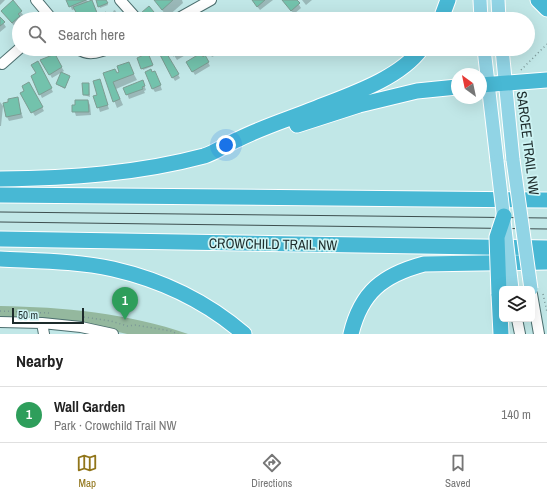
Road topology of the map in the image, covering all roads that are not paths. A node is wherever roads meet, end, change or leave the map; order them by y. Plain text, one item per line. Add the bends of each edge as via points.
1 (36, 0) edge
2 (120, 0) edge
3 (210, 0) edge
4 (448, 0) edge
5 (480, 0) edge
6 (498, 0) edge
7 (538, 0) edge
8 (547, 8) edge
9 (46, 12) edge
10 (131, 12) edge
11 (189, 12) edge
12 (444, 12) edge
13 (481, 12) edge
14 (499, 12) edge
15 (12, 55) edge
16 (417, 56) edge
17 (484, 56) edge
18 (502, 56) edge
19 (2, 64) dead end
20 (484, 68) edge
21 (547, 80) edge
22 (504, 82) junction
23 (487, 85) edge
24 (451, 88) edge
25 (487, 103) edge
26 (217, 152) junction
27 (0, 179) edge
28 (0, 195) edge
29 (547, 200) edge
30 (504, 216) joint
31 (0, 238) edge
32 (547, 248) edge
33 (0, 259) edge
34 (547, 262) edge
35 (505, 286) edge
36 (537, 291) edge
37 (535, 311) edge
38 (0, 322) edge
39 (502, 322) edge
40 (518, 322) edge
41 (42, 323) junction
42 (44, 334) edge
43 (112, 334) edge
44 (244, 334) edge
45 (351, 334) edge
46 (501, 334) edge
47 (520, 334) edge
48 (539, 334) edge

1 - 9 street
2 - 10 street
3 - 11 street
4 - 12 highway
5 - 13 main road
6 - 14 main road
7 - 8 highway
15 - 19 street
16 - 26 highway via 387,77 237,139
17 - 20 main road
18 - 22 main road, SARCEE TRAIL NW
21 - 22 highway
22 - 23 highway
22 - 36 main road, SARCEE TRAIL NW, bridge via 513,160
24 - 26 highway via 417,91 358,105
25 - 30 main road, bridge
26 - 27 highway via 146,169 71,178
28 - 29 highway
30 - 35 highway, bridge via 497,237
31 - 32 highway, CROWCHILD TRAIL NW
33 - 44 highway via 112,269 146,279 187,295
34 - 45 highway via 424,264 392,274 375,286 362,304 354,320
37 - 48 street
38 - 41 street
39 - 46 highway
40 - 47 street
41 - 42 street
41 - 43 street via 82,327

